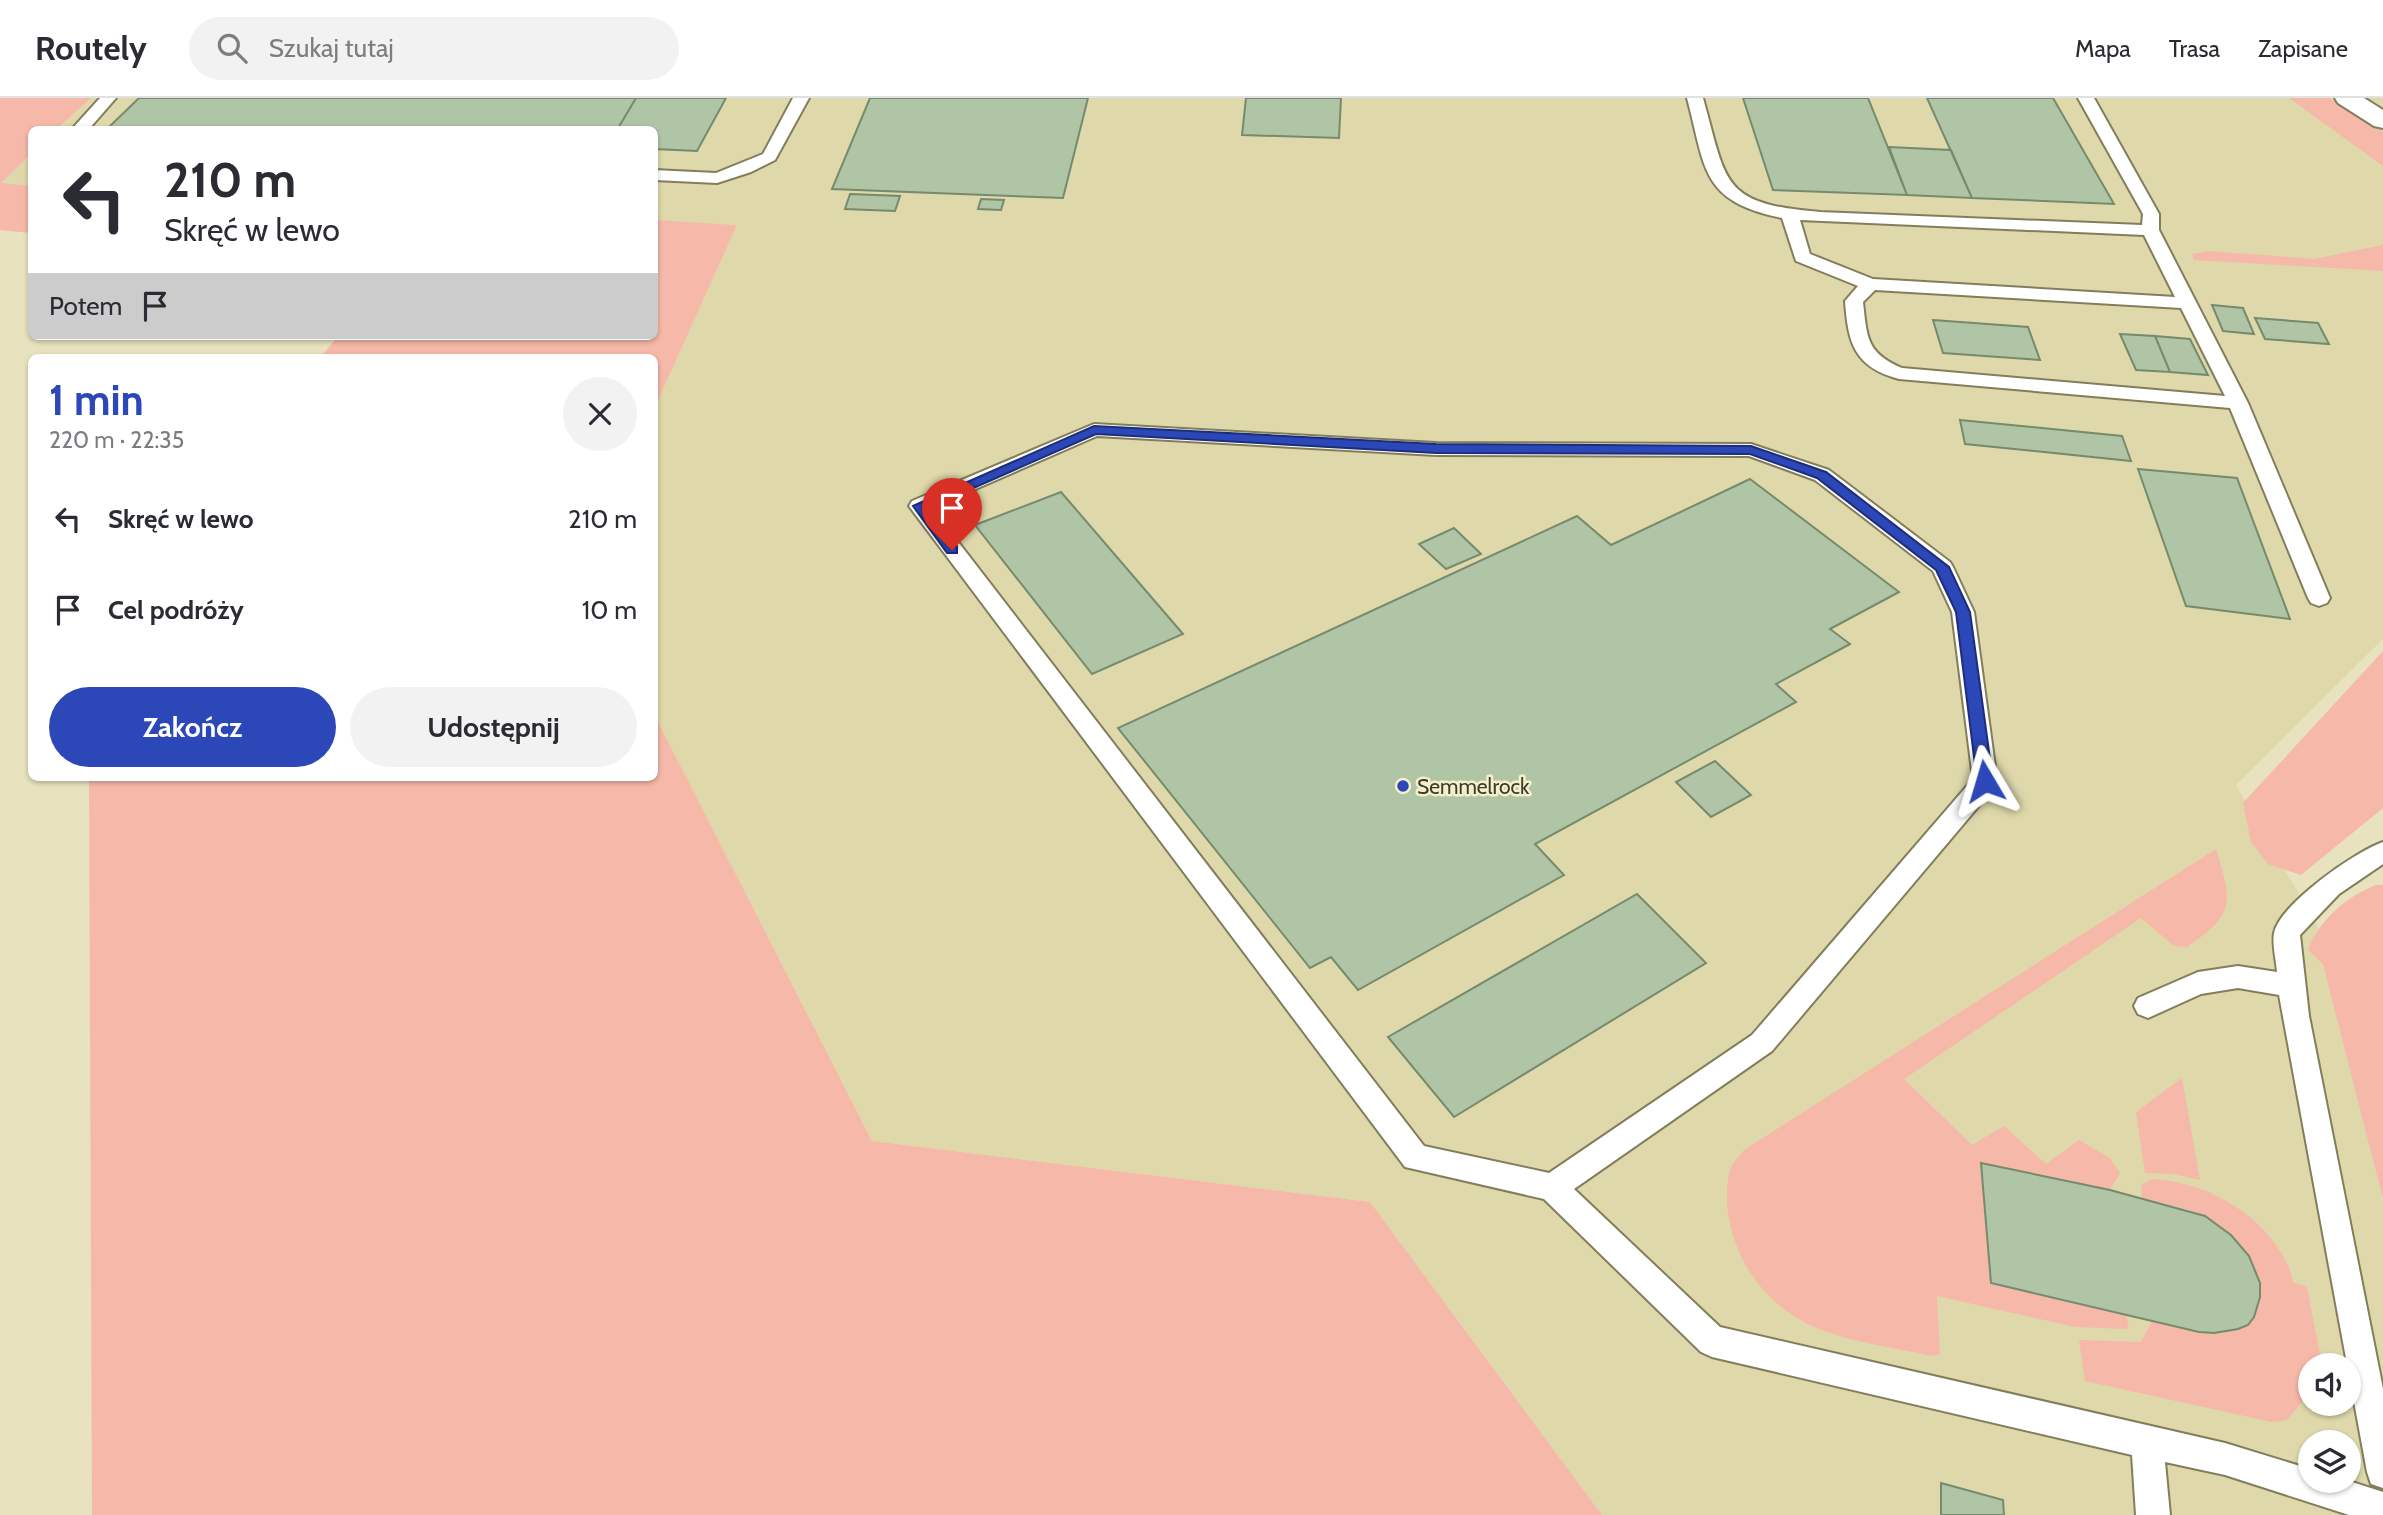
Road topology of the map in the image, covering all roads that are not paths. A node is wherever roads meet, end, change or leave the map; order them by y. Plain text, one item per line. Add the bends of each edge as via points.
1 (108, 98) edge
2 (801, 98) edge
3 (1695, 98) edge
4 (2086, 98) edge
5 (2347, 98) edge
6 (2383, 121) edge
7 (83, 126) edge
8 (658, 175) edge
9 (1790, 215) junction
10 (2150, 230) junction
11 (1870, 284) junction
12 (2186, 303) junction
13 (2238, 404) junction
14 (2319, 598) dead end
15 (2383, 852) edge
16 (2291, 985) junction
17 (2148, 1006) dead end
18 (1552, 1186) junction
19 (2147, 1441) junction
20 (2383, 1472) edge
21 (2383, 1509) edge
22 (2153, 1515) edge

1 - 7 lane
2 - 8 lane via 769,157 717,178
3 - 9 lane via 1720,182 1740,198
4 - 10 lane via 2151,214
5 - 6 street
9 - 10 lane
9 - 11 lane via 1802,257
10 - 12 lane
11 - 12 lane
11 - 13 lane via 1854,301 1862,350 1877,366 1899,373
12 - 13 lane
13 - 14 lane
15 - 16 lane via 2356,865 2309,903 2287,933
16 - 17 lane via 2238,977 2198,983
16 - 20 lane
18 - 18 lane via 1415,1158 919,506 1094,430 1436,449 1751,450 1822,475 1942,567 1963,612 1985,781 1762,1043
18 - 19 lane via 1712,1340
19 - 21 lane via 2225,1459
19 - 22 lane

